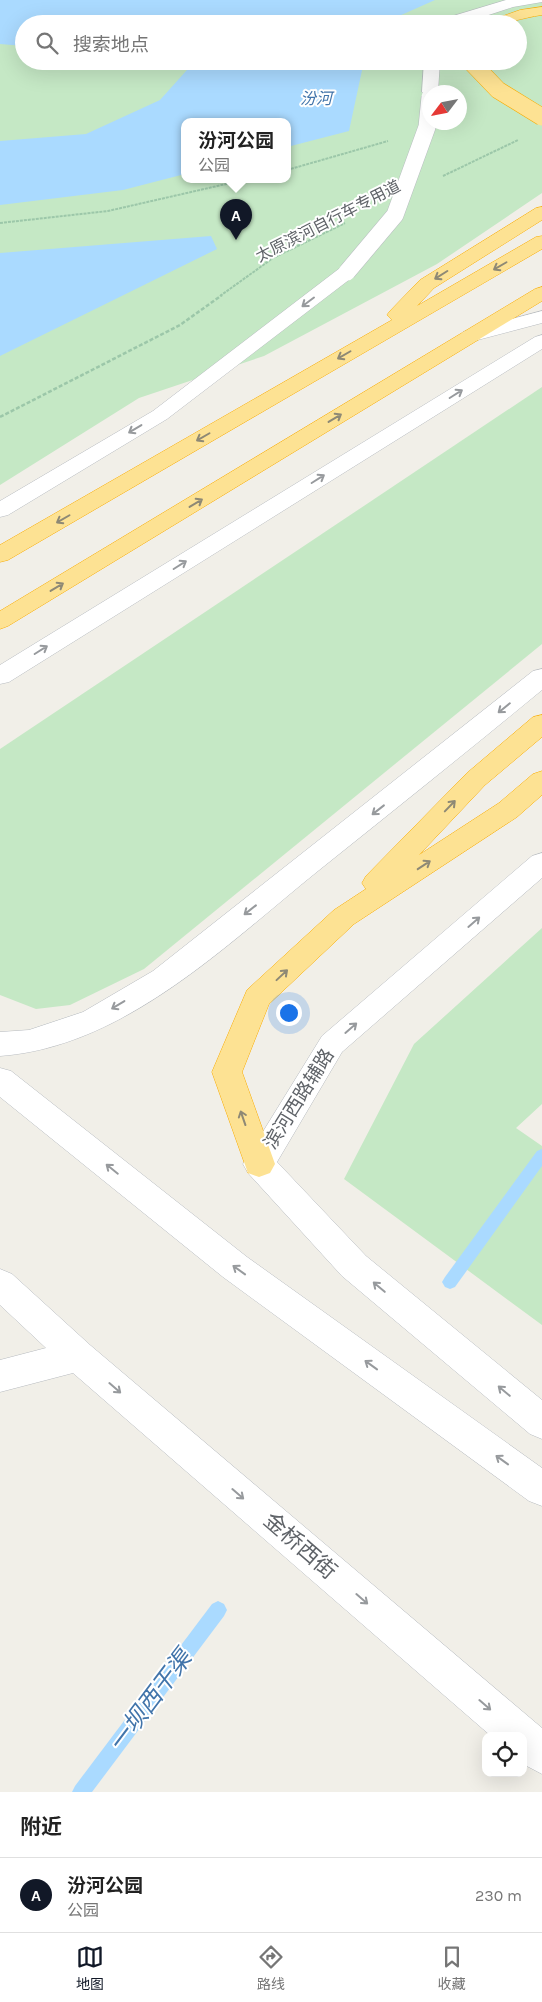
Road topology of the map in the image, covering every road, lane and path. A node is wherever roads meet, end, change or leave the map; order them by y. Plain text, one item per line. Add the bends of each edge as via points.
1 (536, 0) edge
2 (542, 11) edge
3 (472, 15) edge
4 (519, 15) edge
5 (431, 70) edge
6 (479, 70) edge
7 (430, 85) edge
8 (542, 117) edge
9 (426, 130) edge
10 (524, 137) dead end
11 (395, 139) dead end
12 (291, 169) edge
13 (434, 180) dead end
14 (230, 183) edge
15 (542, 212) edge
16 (354, 219) dead end
17 (0, 223) edge
18 (542, 241) edge
19 (542, 293) edge
20 (542, 316) edge
21 (377, 336) junction
22 (470, 336) junction
23 (542, 341) edge
24 (0, 417) edge
25 (0, 510) edge
26 (0, 555) edge
27 (0, 621) edge
28 (0, 676) edge
29 (542, 677) edge
30 (542, 723) edge
31 (542, 780) edge
32 (542, 864) edge
33 (344, 917) junction
34 (0, 1044) edge
35 (0, 1080) edge
36 (259, 1164) junction
37 (0, 1284) edge
38 (78, 1356) junction
39 (0, 1358) edge
40 (0, 1376) edge
41 (542, 1422) edge
42 (542, 1489) edge
43 (516, 1732) edge
44 (527, 1741) edge
45 (542, 1754) edge

1 - 3 main road
2 - 4 highway
5 - 7 main road
6 - 8 highway, bridge via 498,90
9 -> 25 main road, bridge via 395,215 347,272 160,414
10 - 13 path
11 - 12 path
14 - 17 path via 108,211
15 -> 21 highway via 427,284
16 - 24 path, 太原滨河自行车专用道 via 273,258 180,325
18 -> 21 highway
19 - 22 highway
20 - 22 main road
21 -> 26 highway
27 -> 22 highway
28 -> 23 main road
29 -> 34 main road via 163,979 93,1020 29,1042
33 -> 30 highway via 476,779
33 -> 31 highway via 508,810
36 -> 32 main road, 滨河西路辅路 via 332,1044
36 -> 33 highway via 227,1072 257,998
42 -> 35 main road via 235,1267
41 -> 36 main road, 滨河西路辅路 via 354,1266
37 - 38 main road, 金桥西街
38 - 39 main road
38 - 40 main road
38 -> 43 main road, 金桥西街
44 - 45 main road, 金桥西街

